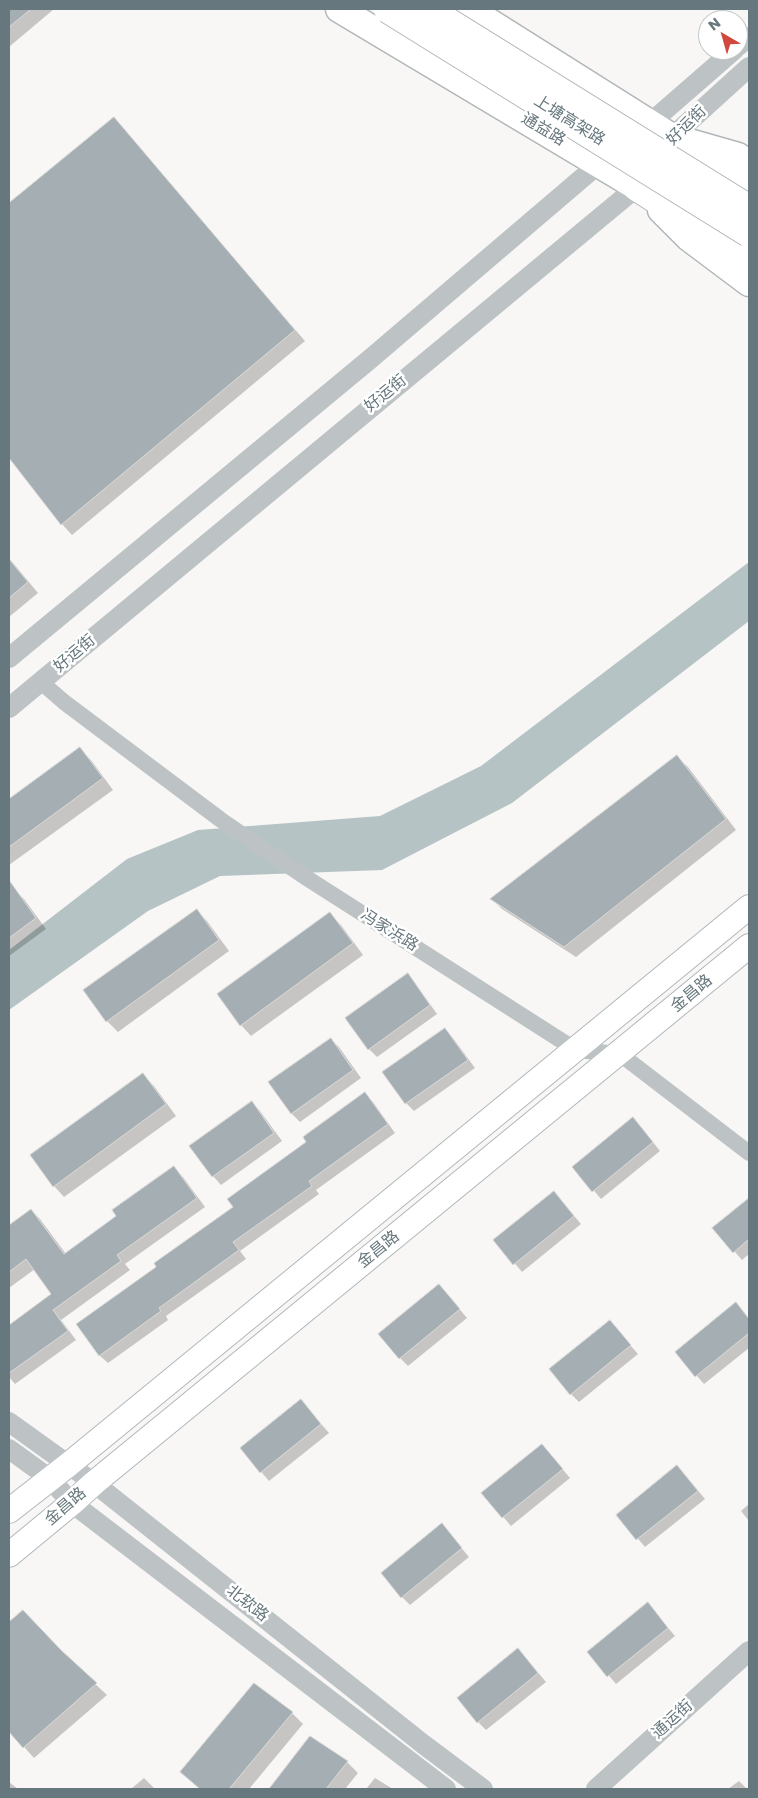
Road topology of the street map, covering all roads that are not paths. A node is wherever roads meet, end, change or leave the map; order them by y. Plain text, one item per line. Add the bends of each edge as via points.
1 (339, 9) edge
2 (388, 9) edge
3 (427, 9) edge
4 (469, 9) edge
5 (725, 60) edge
6 (749, 67) edge
7 (662, 130) junction
8 (598, 163) junction
9 (749, 164) edge
10 (749, 183) edge
11 (637, 187) junction
12 (749, 191) edge
13 (749, 209) edge
14 (749, 233) edge
15 (749, 247) edge
16 (749, 259) edge
17 (749, 283) edge
18 (9, 658) edge
19 (41, 682) junction
20 (9, 708) edge
21 (749, 907) edge
22 (749, 946) edge
23 (576, 1050) junction
24 (620, 1054) junction
25 (749, 1153) edge
26 (9, 1422) edge
27 (9, 1449) edge
28 (58, 1472) junction
29 (94, 1483) junction
30 (72, 1503) junction
31 (9, 1511) edge
32 (9, 1555) edge
33 (749, 1650) edge
34 (446, 1789) edge
35 (483, 1789) edge
36 (596, 1789) edge

1 - 8 main road, 通益路
2 - 14 highway, 上塘高架路, bridge
3 - 13 highway, 上塘高架路, bridge
4 - 7 main road
5 - 7 street, 好运街
6 - 7 street, 好运街
7 - 8 street, 好运街
7 - 9 main road via 738,156
7 - 10 highway
7 - 11 street, 好运街
7 - 12 main road
8 - 11 main road, 通益路
8 - 18 street, 好运街 via 369,360
11 - 15 main road, 通益路
11 - 16 highway
11 - 17 main road via 689,238
11 - 19 street, 好运街
19 - 20 street, 好运街
19 - 23 street, 冯家浜路 via 221,820
21 - 23 main road, 金昌路
22 - 24 main road, 金昌路
23 - 24 street, 冯家浜路
23 - 28 main road, 金昌路
24 - 25 street
24 - 29 main road, 金昌路
26 - 28 street, 北软路
27 - 28 street, 北软路
28 - 29 street, 北软路
28 - 30 street, 北软路
28 - 31 main road, 金昌路
29 - 30 main road, 金昌路
29 - 35 street, 北软路
30 - 32 main road, 金昌路
30 - 34 street, 北软路
33 - 36 street, 通运街

